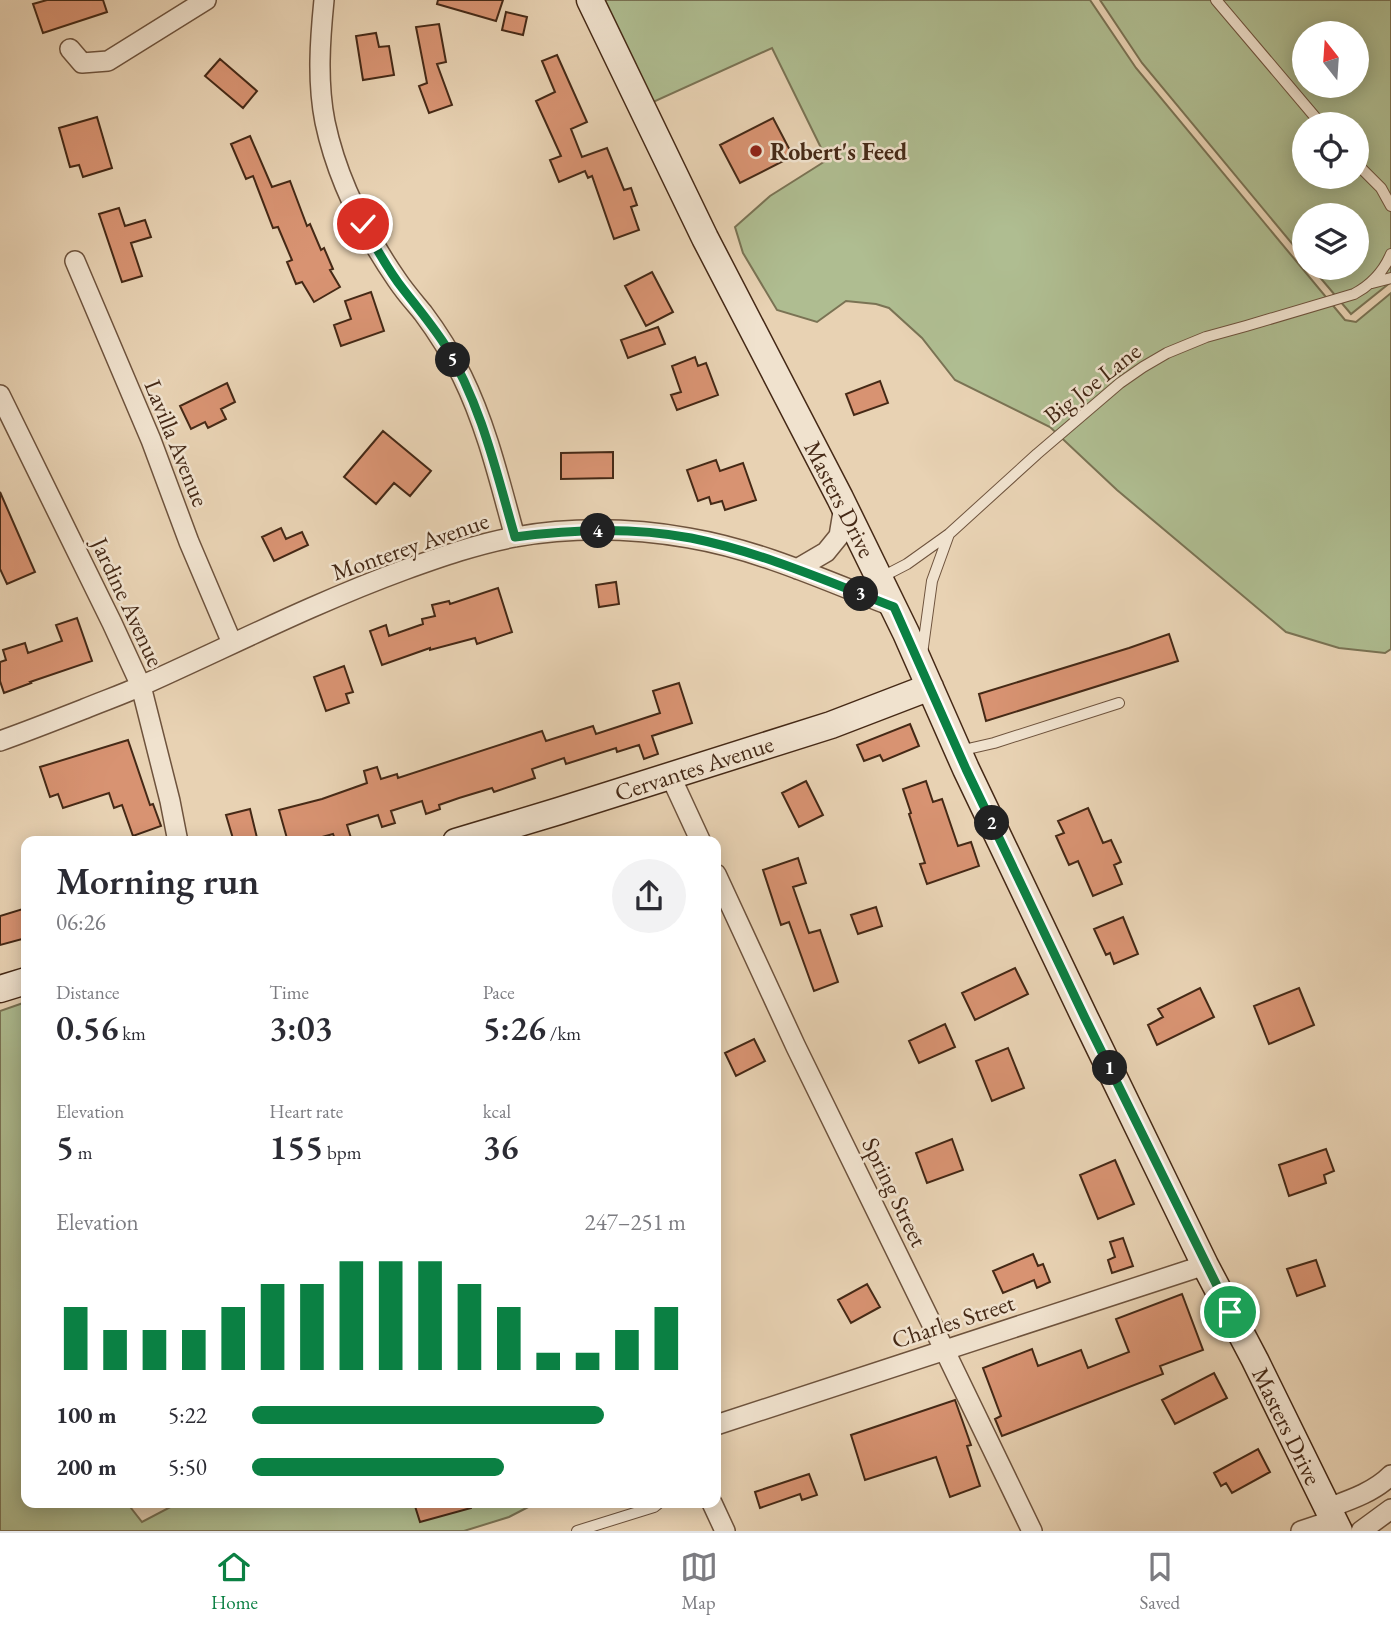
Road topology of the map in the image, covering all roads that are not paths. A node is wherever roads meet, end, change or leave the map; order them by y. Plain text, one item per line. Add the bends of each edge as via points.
1 (206, 0) edge
2 (324, 0) edge
3 (590, 0) edge
4 (1216, 0) edge
5 (76, 56) dead end
6 (1311, 112) edge
7 (1369, 176) edge
8 (1391, 206) edge
9 (1391, 254) edge
10 (75, 261) dead end
11 (1391, 278) edge
12 (1371, 283) junction
13 (0, 395) edge
14 (844, 506) junction
15 (949, 534) junction
16 (515, 537) junction
17 (797, 569) junction
18 (880, 578) junction
19 (894, 607) junction
20 (232, 643) junction
21 (925, 676) junction
22 (141, 686) junction
23 (1119, 703) dead end
24 (0, 741) edge
25 (958, 751) junction
26 (670, 775) junction
27 (177, 836) edge
28 (476, 836) edge
29 (698, 836) edge
30 (721, 885) edge
31 (21, 983) edge
32 (0, 989) edge
33 (1205, 1265) junction
34 (944, 1349) junction
35 (721, 1423) edge
36 (1391, 1475) edge
37 (651, 1508) edge
38 (714, 1508) edge
39 (1391, 1509) edge
40 (1334, 1520) edge
41 (577, 1531) edge
42 (725, 1531) edge
43 (1032, 1531) edge
44 (1301, 1531) edge
45 (1361, 1531) edge

1 - 5 street via 108,61
2 - 16 street via 321,88 325,120 347,191 381,257 462,376 488,443
3 - 14 street, Masters Drive via 705,238
4 - 6 lane
7 - 8 lane
9 - 12 lane
10 - 20 street, Lavilla Avenue
11 - 12 lane, Big Joe Lane
12 - 15 lane, Big Joe Lane via 1353,293 1206,337 1143,367
13 - 22 street, Jardine Avenue
14 - 17 street via 839,536 826,552
14 - 18 street, Masters Drive
15 - 18 lane, Big Joe Lane
15 - 21 lane via 932,581
16 - 17 street, Monterey Avenue via 637,531 724,546
16 - 20 street, Monterey Avenue via 462,550 356,588
17 - 19 street, Monterey Avenue
18 - 19 street, Masters Drive
19 - 21 street, Masters Drive
20 - 22 street, Monterey Avenue
21 - 25 street, Masters Drive
21 - 26 street, Cervantes Avenue via 831,725
22 - 24 street, Monterey Avenue
22 - 27 street, Jardine Avenue
23 - 25 lane
25 - 33 street, Masters Drive
26 - 28 street, Cervantes Avenue
26 - 29 street
30 - 34 street, Spring Street
31 - 32 street
33 - 34 street, Charles Street
33 - 40 street, Masters Drive
34 - 35 street, Charles Street
34 - 43 street, Spring Street
36 - 40 street
37 - 41 lane
38 - 42 street
39 - 45 street
40 - 44 street

